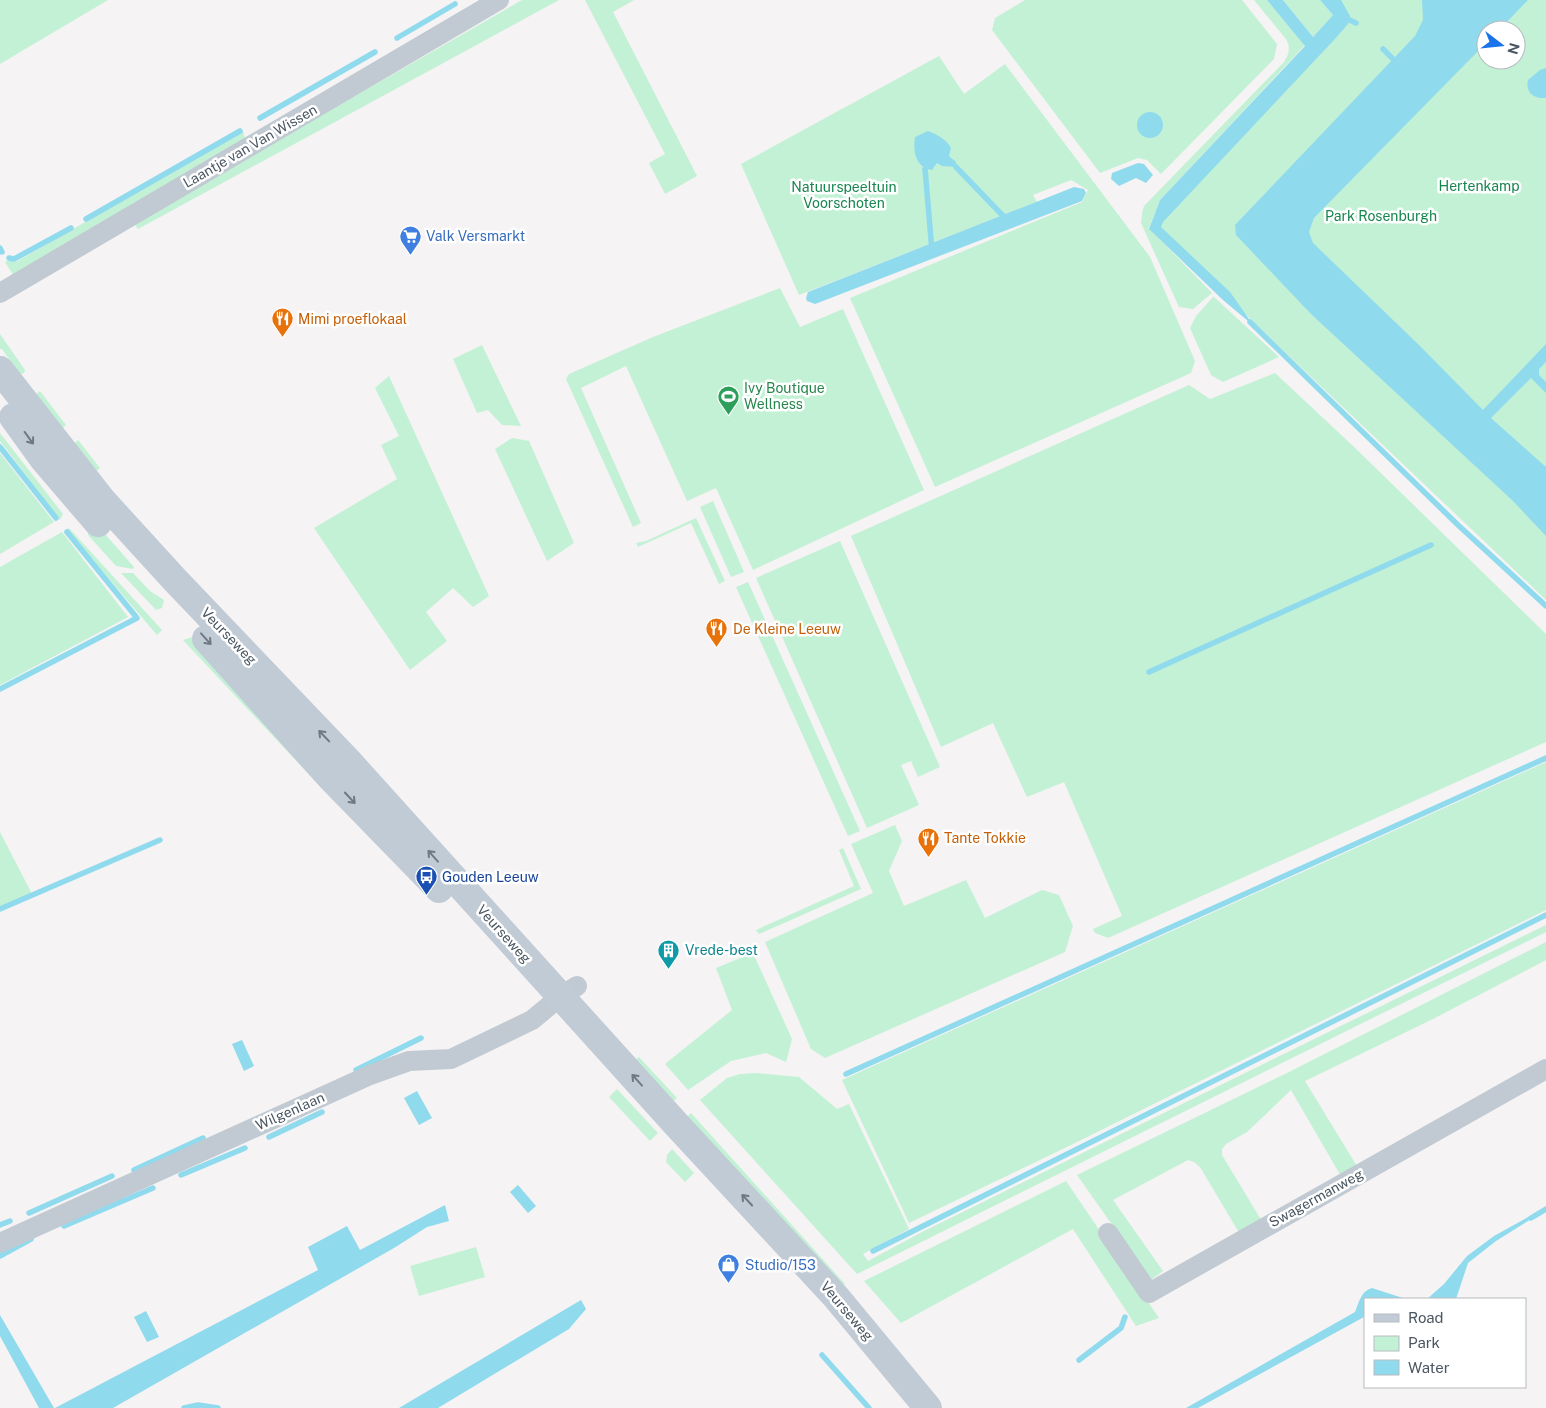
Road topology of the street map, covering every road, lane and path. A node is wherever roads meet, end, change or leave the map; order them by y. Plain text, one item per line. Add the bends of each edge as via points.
1 (499, 0) edge
2 (0, 293) edge
3 (0, 370) edge
4 (0, 399) edge
5 (562, 997) junction
6 (1546, 1069) edge
7 (1108, 1233) dead end
8 (0, 1243) edge
9 (909, 1408) edge
10 (928, 1408) edge

1 - 2 street, Laantje van Van Wissen
5 -> 3 main road, Veurseweg via 348,761 102,500
4 -> 5 main road, Veurseweg via 44,460 87,511 162,589 330,777 437,886
5 - 8 street, Wilgenlaan via 532,1020 451,1059 409,1061 370,1075
5 - 9 main road, Veurseweg via 665,1138 823,1308
10 -> 5 main road, Veurseweg via 836,1297
6 - 7 street, Swagermanweg via 1149,1293

